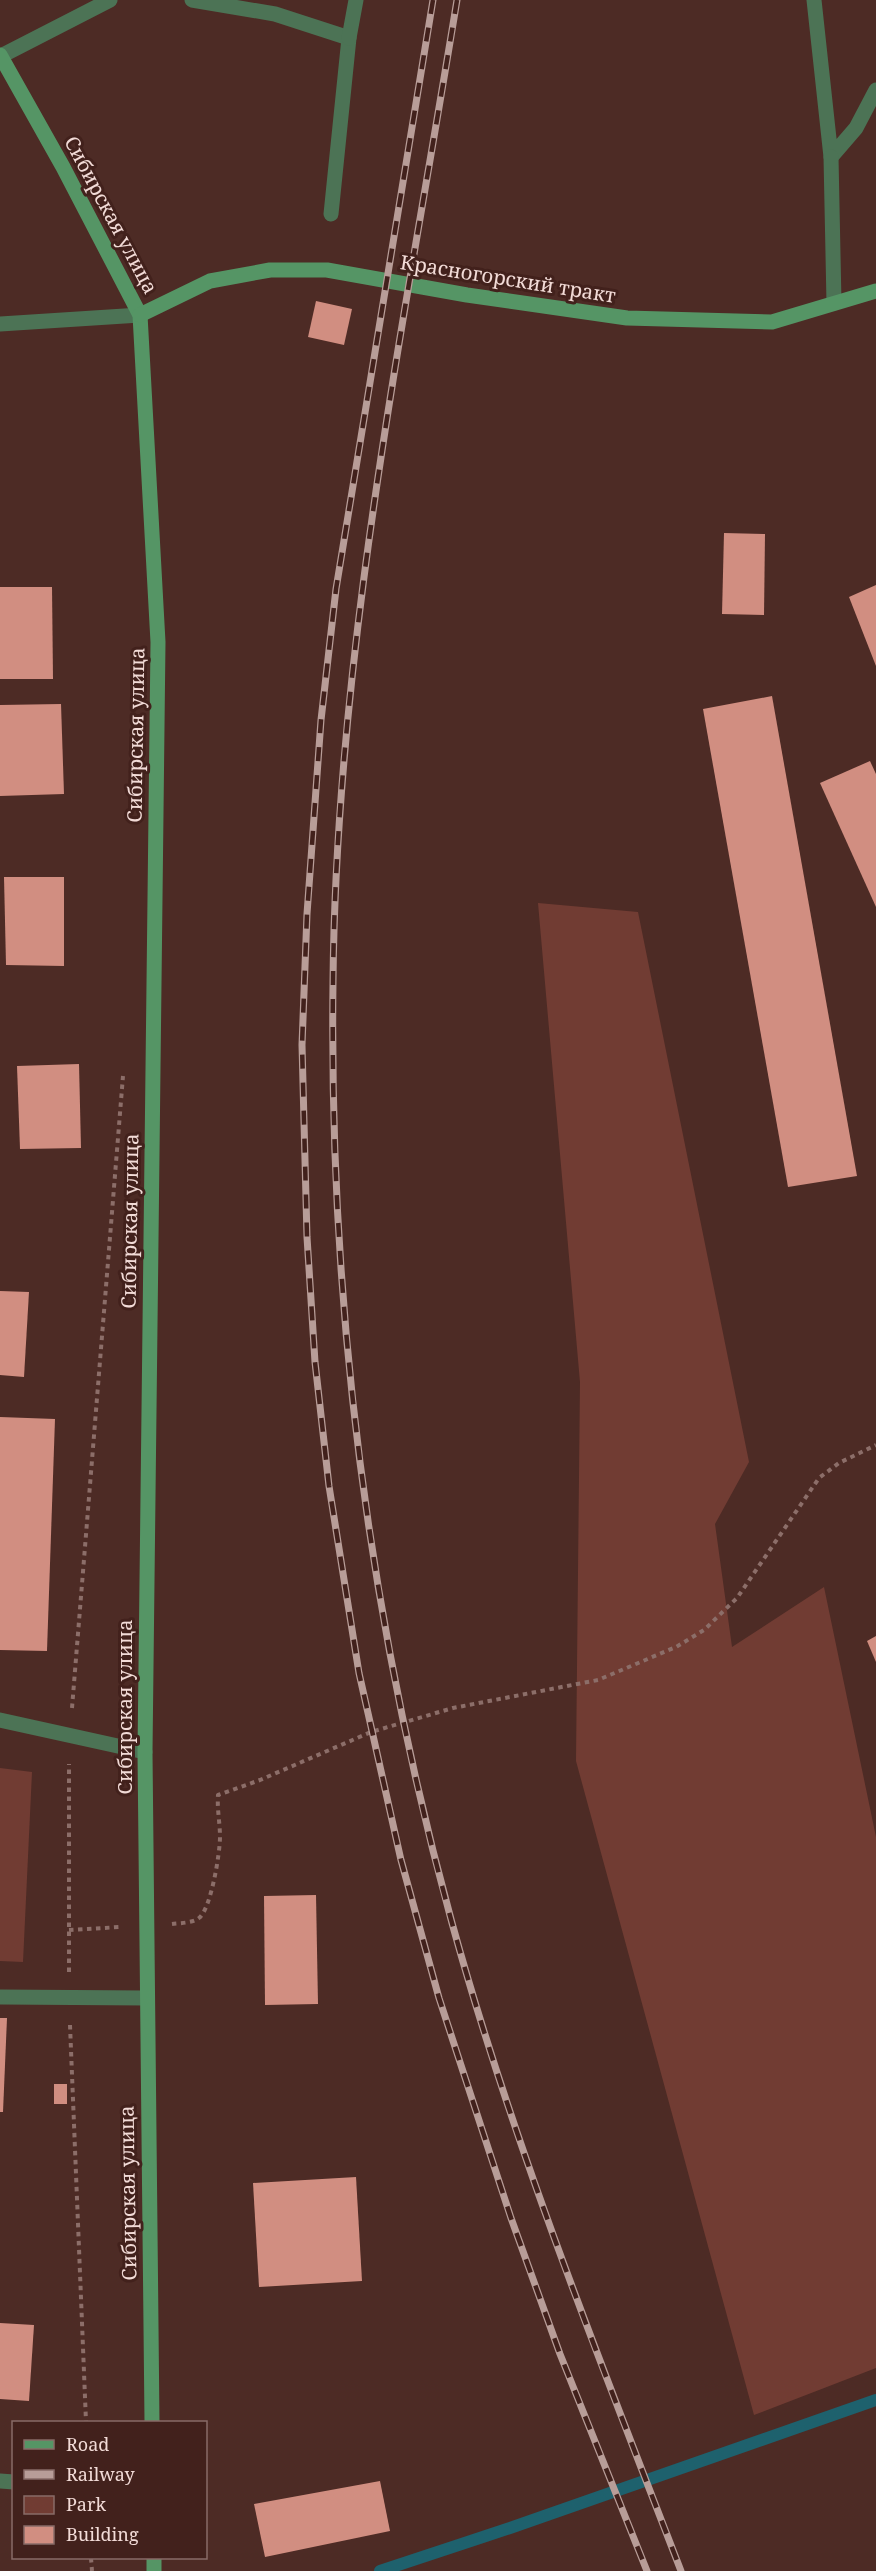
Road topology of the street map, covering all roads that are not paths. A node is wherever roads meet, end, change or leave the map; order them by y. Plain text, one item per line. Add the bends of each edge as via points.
1 (110, 0) edge
2 (192, 0) edge
3 (356, 0) edge
4 (814, 0) edge
5 (349, 38) junction
6 (0, 56) edge
7 (876, 90) edge
8 (831, 157) junction
9 (331, 214) dead end
10 (876, 291) edge
11 (834, 303) junction
12 (140, 315) junction
13 (0, 324) edge
14 (0, 1720) edge
15 (145, 1752) junction
16 (0, 1997) edge
17 (146, 1998) junction
18 (152, 2421) edge

1 - 6 street
2 - 5 street via 275,14
3 - 5 street
4 - 8 street
5 - 9 street
6 - 12 main road, Сибирская улица
7 - 8 street via 856,128
8 - 11 street
10 - 11 main road, Красногорский тракт
11 - 12 main road, Красногорский тракт via 772,322 627,318 327,270 294,269 210,281
12 - 13 street
12 - 15 main road, Сибирская улица via 158,642
14 - 15 street
15 - 17 main road, Сибирская улица
16 - 17 street
17 - 18 main road, Сибирская улица

